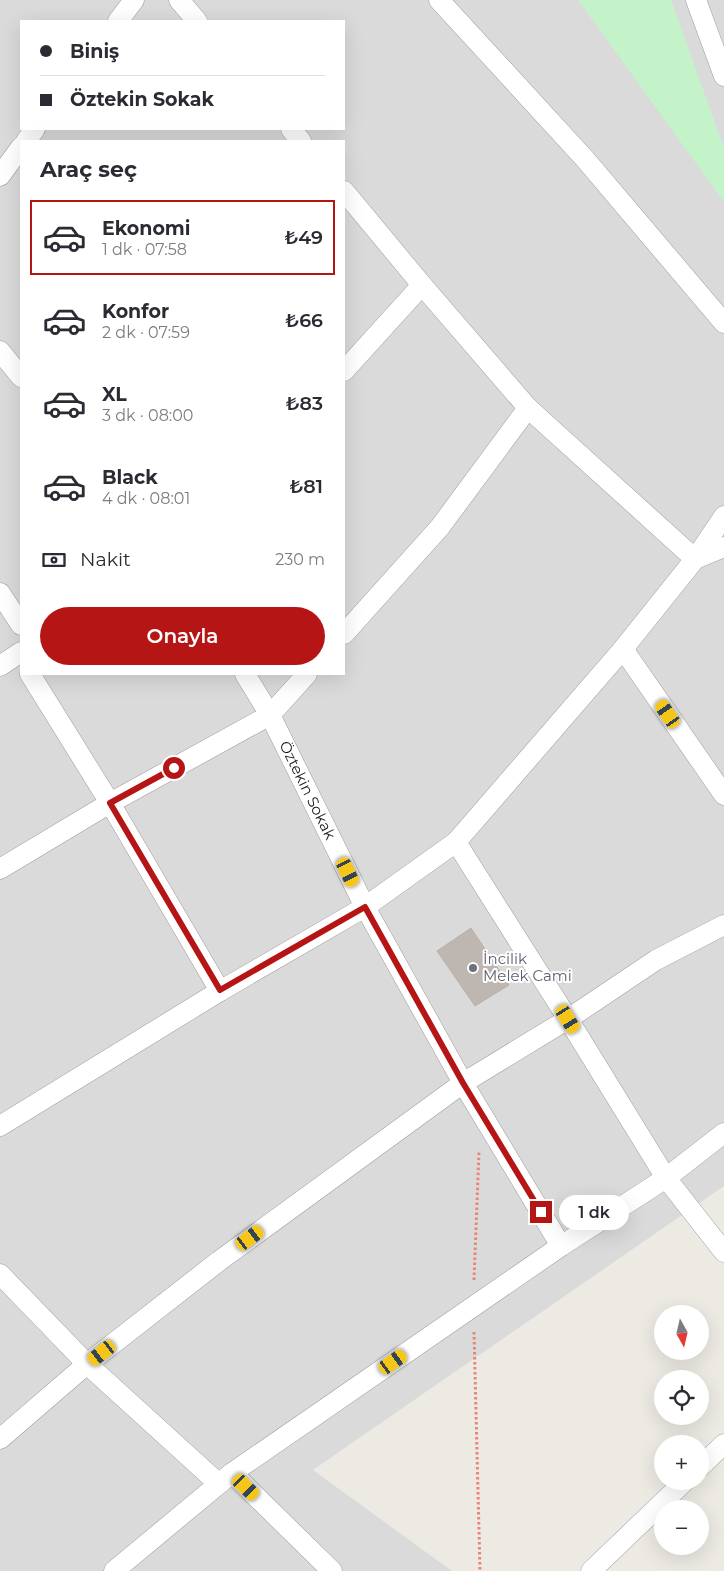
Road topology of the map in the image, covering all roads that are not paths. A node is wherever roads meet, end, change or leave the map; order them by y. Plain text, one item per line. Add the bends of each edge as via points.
1 (134, 0) edge
2 (179, 0) edge
3 (439, 0) edge
4 (696, 0) edge
5 (119, 20) edge
6 (196, 20) edge
7 (724, 76) edge
8 (292, 130) edge
9 (301, 140) edge
10 (20, 148) edge
11 (0, 176) edge
12 (345, 193) edge
13 (422, 285) junction
14 (724, 323) edge
15 (0, 351) edge
16 (345, 370) edge
17 (20, 376) edge
18 (528, 408) junction
19 (724, 516) edge
20 (724, 547) edge
21 (695, 559) junction
22 (0, 593) edge
23 (20, 623) edge
24 (345, 633) edge
25 (623, 649) junction
26 (20, 656) edge
27 (0, 666) edge
28 (31, 675) edge
29 (246, 675) edge
30 (307, 675) edge
31 (270, 715) junction
32 (724, 795) edge
33 (110, 803) junction
34 (456, 842) junction
35 (0, 869) edge
36 (365, 907) junction
37 (724, 925) edge
38 (220, 990) junction
39 (568, 1019) junction
40 (463, 1083) junction
41 (0, 1126) edge
42 (724, 1133) edge
43 (666, 1178) junction
44 (561, 1246) junction
45 (724, 1252) edge
46 (0, 1274) edge
47 (88, 1364) junction
48 (0, 1439) edge
49 (724, 1444) edge
50 (709, 1458) edge
51 (225, 1479) junction
52 (676, 1490) edge
53 (114, 1571) edge
54 (332, 1571) edge
55 (590, 1571) edge

1 - 5 street
2 - 6 street
3 - 14 street via 585,159
4 - 7 street
8 - 9 street
10 - 11 street
12 - 13 street
13 - 16 street
13 - 18 street
15 - 17 street
18 - 21 street
18 - 24 street via 440,527
19 - 21 street
20 - 21 street
21 - 25 street
22 - 23 street
25 - 32 street
25 - 34 street
26 - 27 street
28 - 33 street
29 - 31 street, Öztekin Sokak
30 - 31 street
31 - 33 street
31 - 36 street, Öztekin Sokak
33 - 35 street
33 - 38 street
34 - 36 street
34 - 39 street
36 - 38 street
36 - 40 street, Öztekin Sokak
37 - 39 street via 656,960
38 - 41 street
39 - 40 street
39 - 43 street
40 - 44 street, Öztekin Sokak
40 - 47 street via 219,1261
42 - 43 street
43 - 44 street
43 - 45 street
44 - 51 street
46 - 47 street
47 - 48 street
47 - 51 street
49 - 50 street
51 - 53 street
51 - 54 street
52 - 55 street

